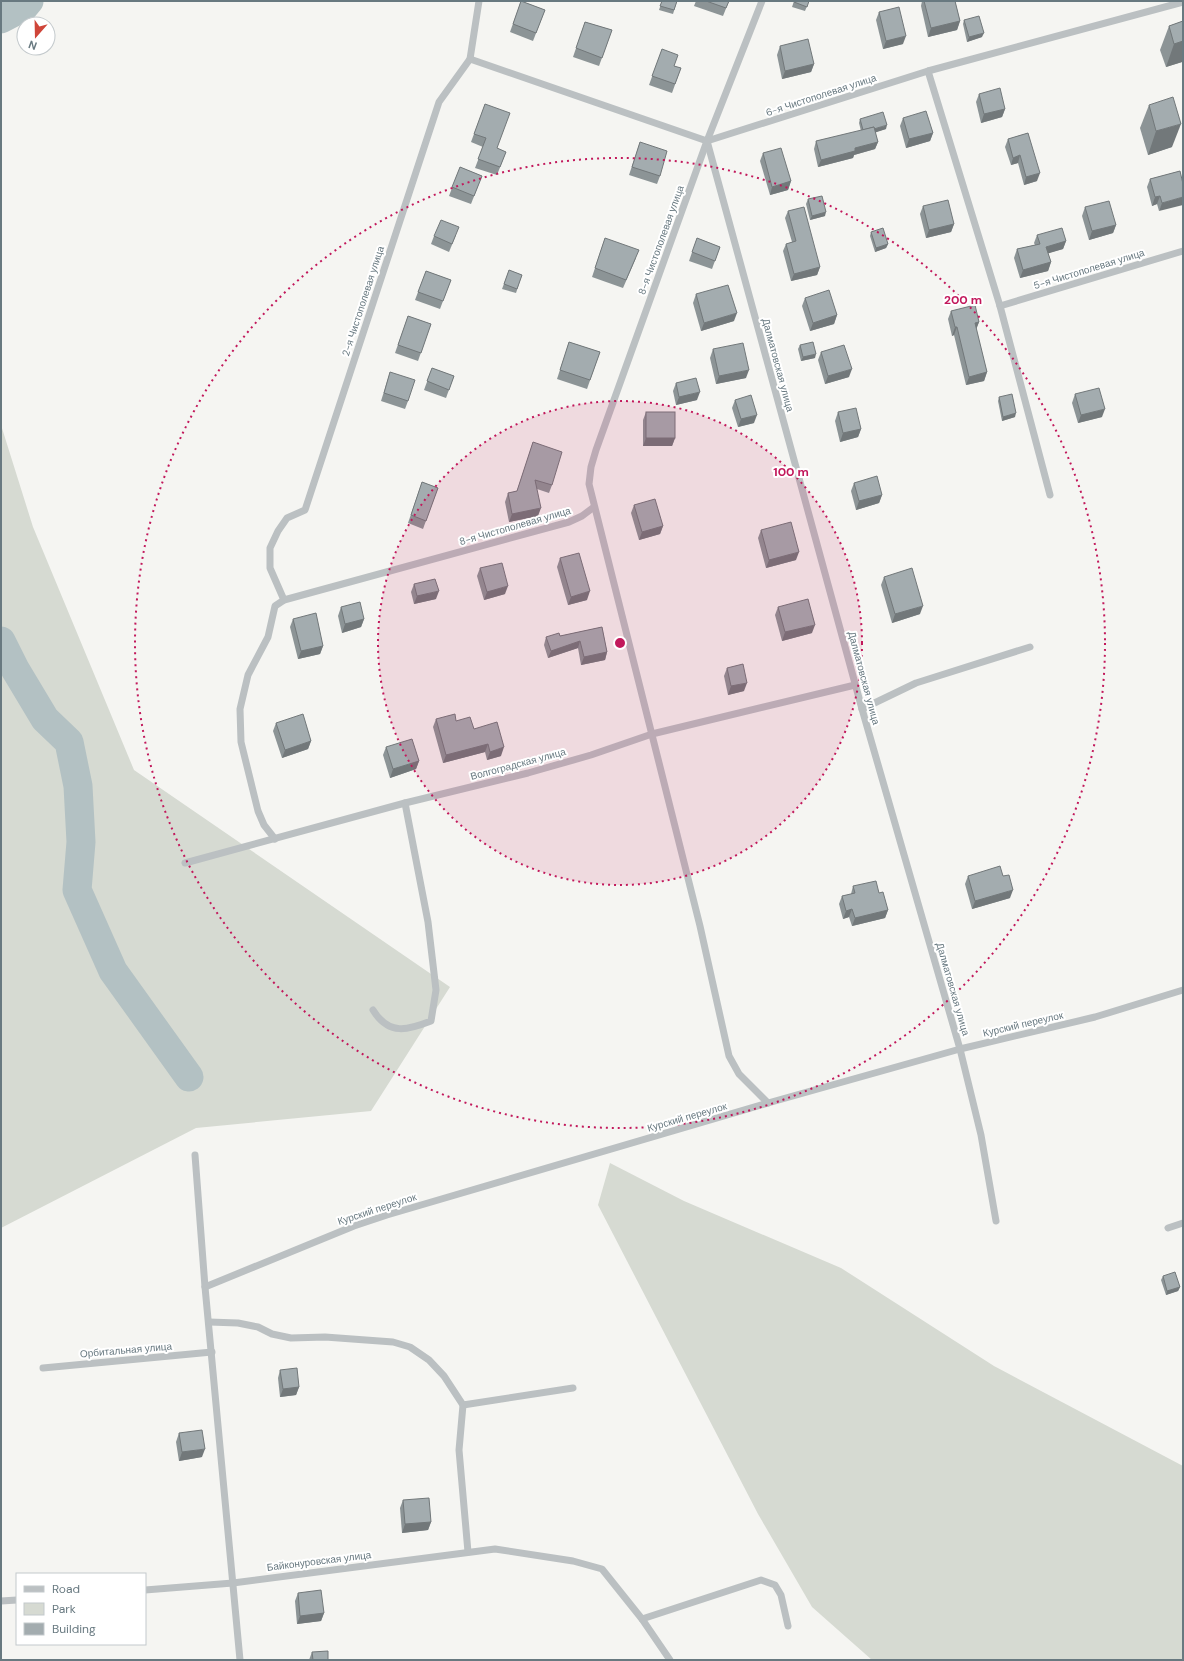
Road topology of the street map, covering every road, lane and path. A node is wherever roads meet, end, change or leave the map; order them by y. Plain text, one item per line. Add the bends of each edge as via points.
1 (479, 1) edge
2 (762, 1) edge
3 (1183, 2) edge
4 (470, 59) junction
5 (928, 71) junction
6 (707, 141) junction
7 (1183, 251) edge
8 (1000, 306) junction
9 (1050, 495) dead end
10 (594, 507) junction
11 (284, 600) junction
12 (1030, 647) dead end
13 (855, 685) junction
14 (862, 709) junction
15 (652, 734) junction
16 (405, 803) junction
17 (275, 839) junction
18 (186, 863) dead end
19 (1183, 990) edge
20 (373, 1010) dead end
21 (960, 1049) junction
22 (768, 1103) junction
23 (195, 1155) dead end
24 (996, 1221) dead end
25 (1183, 1223) edge
26 (1168, 1228) dead end
27 (205, 1287) junction
28 (209, 1322) junction
29 (212, 1352) junction
30 (43, 1368) dead end
31 (573, 1388) dead end
32 (463, 1405) junction
33 (468, 1552) junction
34 (233, 1583) junction
35 (146, 1590) edge
36 (16, 1600) edge
37 (1, 1601) edge
38 (642, 1619) junction
39 (788, 1626) dead end
40 (240, 1660) edge
41 (670, 1660) edge

1 - 4 street, 2-я Чистополевая улица
2 - 6 street, 8-я Чистополевая улица
3 - 5 street, 6-я Чистополевая улица
4 - 6 street
4 - 11 street, 2-я Чистополевая улица via 439,102 305,510 287,518 270,548 270,568
5 - 6 street, 6-я Чистополевая улица
5 - 8 street
6 - 10 street, 8-я Чистополевая улица via 591,467 588,484
6 - 13 street, Далматовская улица
7 - 8 street, 5-я Чистополевая улица
8 - 9 street
10 - 11 street, 8-я Чистополевая улица via 569,522
10 - 15 street
11 - 17 street via 275,606 268,637 248,675 240,709 241,742 258,811 264,825
12 - 14 street via 916,683
13 - 14 street, Далматовская улица
13 - 15 street, Волгоградская улица
14 - 21 street, Далматовская улица
15 - 16 street, Волгоградская улица via 528,773
15 - 22 street via 700,926 729,1056 739,1074
16 - 17 street, Волгоградская улица
16 - 20 street via 428,922 436,990 431,1021 411,1029 392,1027 379,1020
17 - 18 street, Волгоградская улица
19 - 21 street, Курский переулок via 1094,1017
21 - 22 street, Курский переулок
21 - 24 street, Далматовская улица via 981,1135
22 - 27 street, Курский переулок via 354,1226
23 - 27 street
25 - 26 street
27 - 28 street
28 - 29 street
28 - 32 street via 238,1323 291,1338 366,1339 410,1347 429,1360 444,1376
29 - 30 street, Орбитальная улица
29 - 34 street
31 - 32 street
32 - 33 street via 459,1450
33 - 34 street, Байконуровская улица
33 - 38 street, Байконуровская улица via 495,1550 573,1561 602,1569
34 - 35 street, Байконуровская улица
34 - 40 street
36 - 37 street
38 - 39 street via 761,1580 775,1585 782,1595
38 - 41 street, Байконуровская улица

